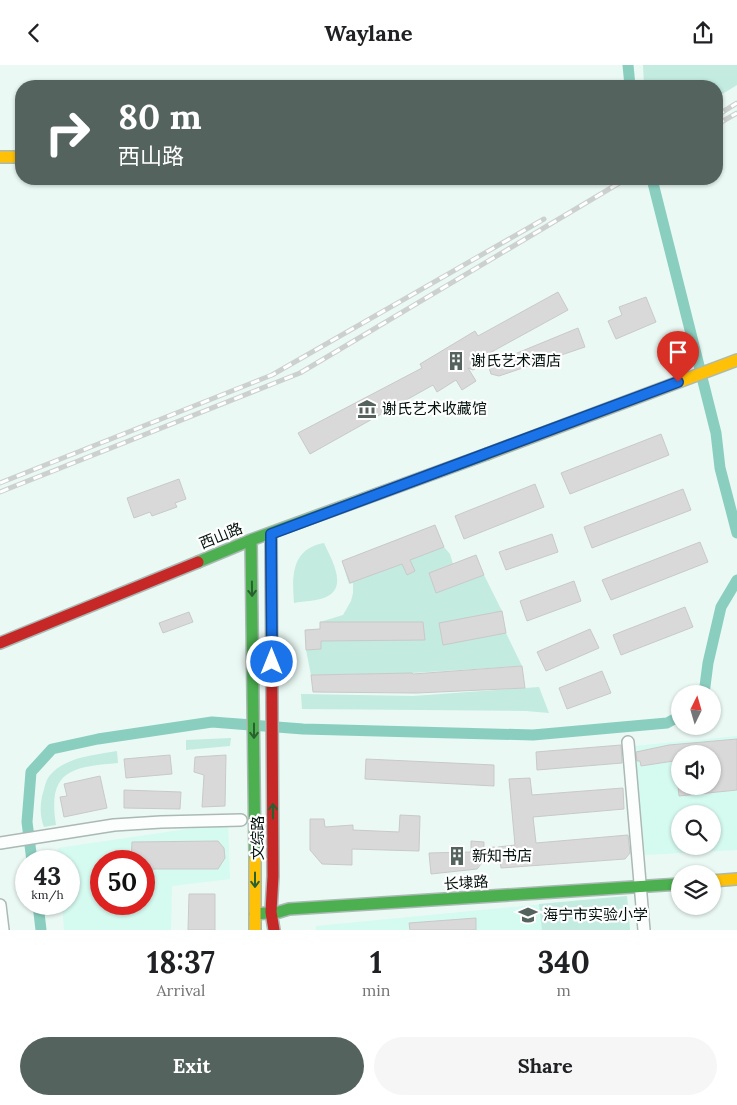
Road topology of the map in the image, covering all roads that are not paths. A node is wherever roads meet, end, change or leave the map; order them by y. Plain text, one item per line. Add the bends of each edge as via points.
1 (0, 157) edge
2 (15, 157) edge
3 (737, 360) edge
4 (271, 534) junction
5 (251, 540) junction
6 (0, 643) edge
7 (628, 741) dead end
8 (241, 820) dead end
9 (2, 843) edge
10 (737, 879) edge
11 (721, 880) edge
12 (671, 885) edge
13 (640, 887) junction
14 (0, 905) edge
15 (271, 912) junction
16 (254, 914) junction
17 (3, 930) edge
18 (254, 930) edge
19 (274, 930) edge
20 (644, 930) edge

1 - 2 main road
3 - 4 main road, 西山路
4 - 5 main road, 西山路
15 -> 4 main road, 文综路
5 - 6 main road, 西山路
5 -> 16 main road
7 - 13 street
8 - 9 street via 114,825
10 - 11 main road
12 - 13 main road, 长埭路
13 - 15 main road, 长埭路
13 - 20 street
14 - 17 street
15 - 16 main road, 长埭路
15 - 19 main road, 文综路
16 - 18 main road

